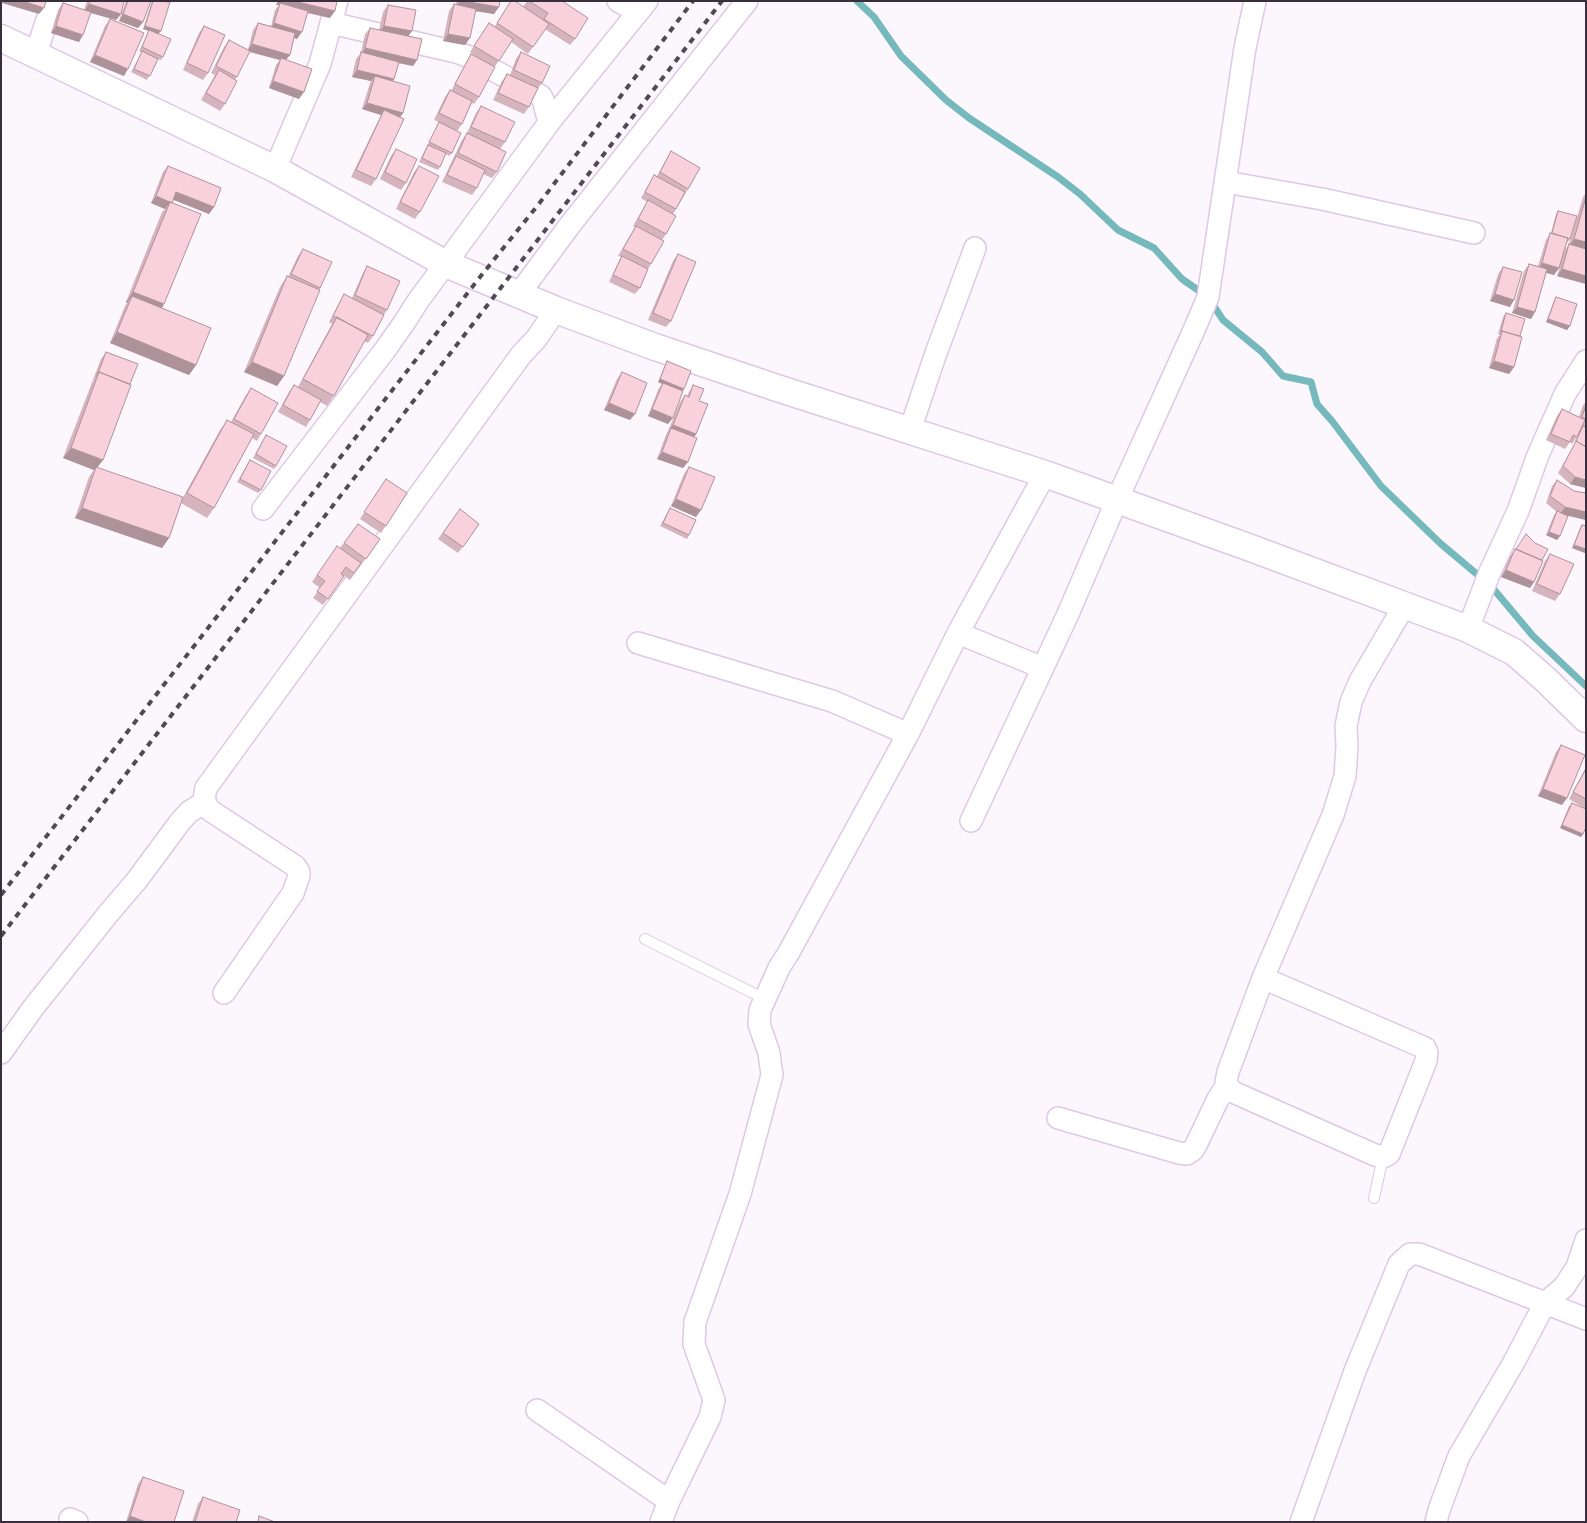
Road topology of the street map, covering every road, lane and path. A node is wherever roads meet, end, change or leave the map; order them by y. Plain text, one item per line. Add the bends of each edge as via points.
1 (53, 1) edge
2 (337, 1) edge
3 (618, 1) edge
4 (747, 1) edge
5 (1255, 1) edge
6 (642, 7) edge
7 (331, 23) junction
8 (1, 38) edge
9 (36, 54) junction
10 (551, 120) junction
11 (275, 169) junction
12 (1226, 182) junction
13 (1474, 233) dead end
14 (975, 248) dead end
15 (446, 264) junction
16 (519, 294) junction
17 (556, 310) junction
18 (1586, 362) edge
19 (910, 430) junction
20 (1045, 474) junction
21 (1117, 500) junction
22 (263, 509) dead end
23 (1404, 606) junction
24 (1468, 629) junction
25 (958, 633) junction
26 (638, 643) dead end
27 (1043, 668) junction
28 (1586, 719) edge
29 (908, 734) junction
30 (205, 802) junction
31 (971, 821) dead end
32 (645, 939) dead end
33 (1263, 978) junction
34 (224, 993) dead end
35 (766, 999) junction
36 (1, 1053) edge
37 (1228, 1087) junction
38 (1058, 1118) dead end
39 (1384, 1157) junction
40 (1374, 1198) dead end
41 (1586, 1240) edge
42 (1545, 1303) junction
43 (1586, 1319) edge
44 (537, 1410) dead end
45 (669, 1500) junction
46 (661, 1522) edge
47 (1301, 1522) edge
48 (1436, 1522) edge

1 - 9 street
2 - 7 street
3 - 6 street
4 - 16 street
5 - 12 street
6 - 10 street
7 - 10 street via 467,56 541,96
7 - 11 street via 320,64
8 - 9 street
9 - 11 street
10 - 15 street
11 - 15 street
12 - 13 street via 1322,199
12 - 21 street via 1208,296
14 - 19 street
15 - 16 street
15 - 22 street via 385,350
16 - 17 street
17 - 19 street via 767,385
17 - 30 street via 206,788
18 - 24 street via 1565,394 1538,454 1518,511
19 - 20 street
20 - 21 street
20 - 25 street
21 - 23 street
21 - 27 street
23 - 24 street
23 - 33 street via 1351,702 1346,726 1345,776 1333,815
24 - 28 street via 1514,652
25 - 27 street
25 - 29 street
26 - 29 street via 832,701
27 - 31 street
29 - 35 street via 784,960
30 - 34 street via 211,812 295,866 299,876 293,893
30 - 36 street via 189,812 175,828
32 - 35 lane
33 - 37 street via 1228,1072
33 - 39 street via 1425,1048 1426,1061 1389,1154
35 - 45 street via 760,1010 759,1024 771,1063 770,1086 740,1194 695,1322 694,1344 714,1400 710,1418
37 - 38 street via 1217,1101 1193,1150 1187,1154
37 - 39 street via 1233,1092
39 - 40 lane
41 - 42 street via 1577,1267 1564,1287
42 - 43 street
42 - 47 street via 1419,1254 1405,1258 1399,1264 1355,1371
42 - 48 street via 1459,1456
44 - 45 street
45 - 46 street

